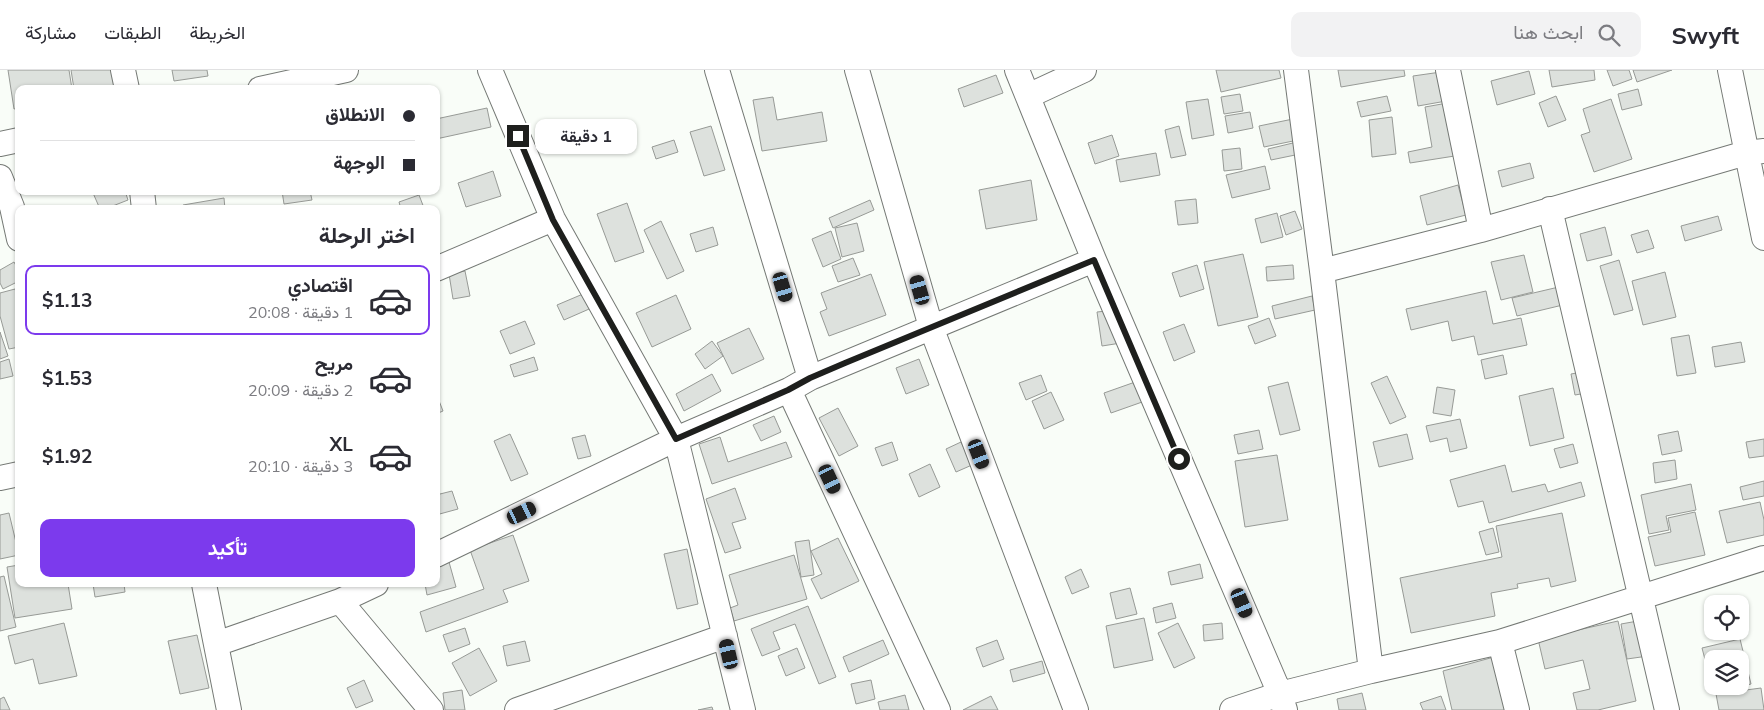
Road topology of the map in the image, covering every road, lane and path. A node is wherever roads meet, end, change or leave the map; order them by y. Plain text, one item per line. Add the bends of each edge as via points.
1 (123, 70) edge
2 (346, 70) edge
3 (490, 70) edge
4 (717, 70) edge
5 (857, 70) edge
6 (1017, 70) edge
7 (1084, 70) edge
8 (1296, 70) edge
9 (1448, 70) edge
10 (1730, 70) edge
11 (125, 85) edge
12 (278, 85) edge
13 (1028, 96) junction
14 (15, 141) edge
15 (0, 144) edge
16 (1755, 152) edge
17 (0, 177) edge
18 (1550, 209) junction
19 (553, 220) junction
20 (15, 221) edge
21 (1480, 230) junction
22 (1764, 238) edge
23 (1094, 260) junction
24 (440, 267) edge
25 (1322, 272) junction
26 (931, 326) junction
27 (810, 378) junction
28 (788, 390) junction
29 (676, 439) junction
30 (15, 475) edge
31 (0, 478) edge
32 (440, 553) edge
33 (1764, 558) edge
34 (205, 587) edge
35 (370, 587) edge
36 (1641, 598) junction
37 (340, 601) junction
38 (725, 636) junction
39 (1500, 642) junction
40 (216, 644) junction
41 (1371, 671) junction
42 (1283, 702) edge
43 (229, 710) edge
44 (430, 710) edge
45 (518, 710) edge
46 (743, 710) edge
47 (938, 710) edge
48 (1076, 710) edge
49 (1232, 710) edge
50 (1517, 710) edge
51 (1667, 710) edge

1 - 11 street
2 - 12 street
3 - 19 street
4 - 27 street
5 - 26 street
6 - 13 street
7 - 13 street
8 - 25 street
9 - 21 street
10 - 16 street
13 - 23 street
14 - 15 street
16 - 18 street
16 - 22 street
17 - 20 street
18 - 21 street
18 - 36 street
19 - 24 street
19 - 29 street
21 - 25 street
23 - 26 street
23 - 42 street
25 - 41 street
26 - 27 street
26 - 48 street
27 - 28 street
28 - 29 street
28 - 47 street
29 - 32 street
29 - 38 street
30 - 31 street
33 - 36 street
34 - 40 street
35 - 37 street
36 - 39 street
36 - 51 street
37 - 40 street
37 - 44 street
38 - 45 street
38 - 46 street
39 - 41 street
39 - 50 street
40 - 43 street
41 - 42 street
42 - 49 street

